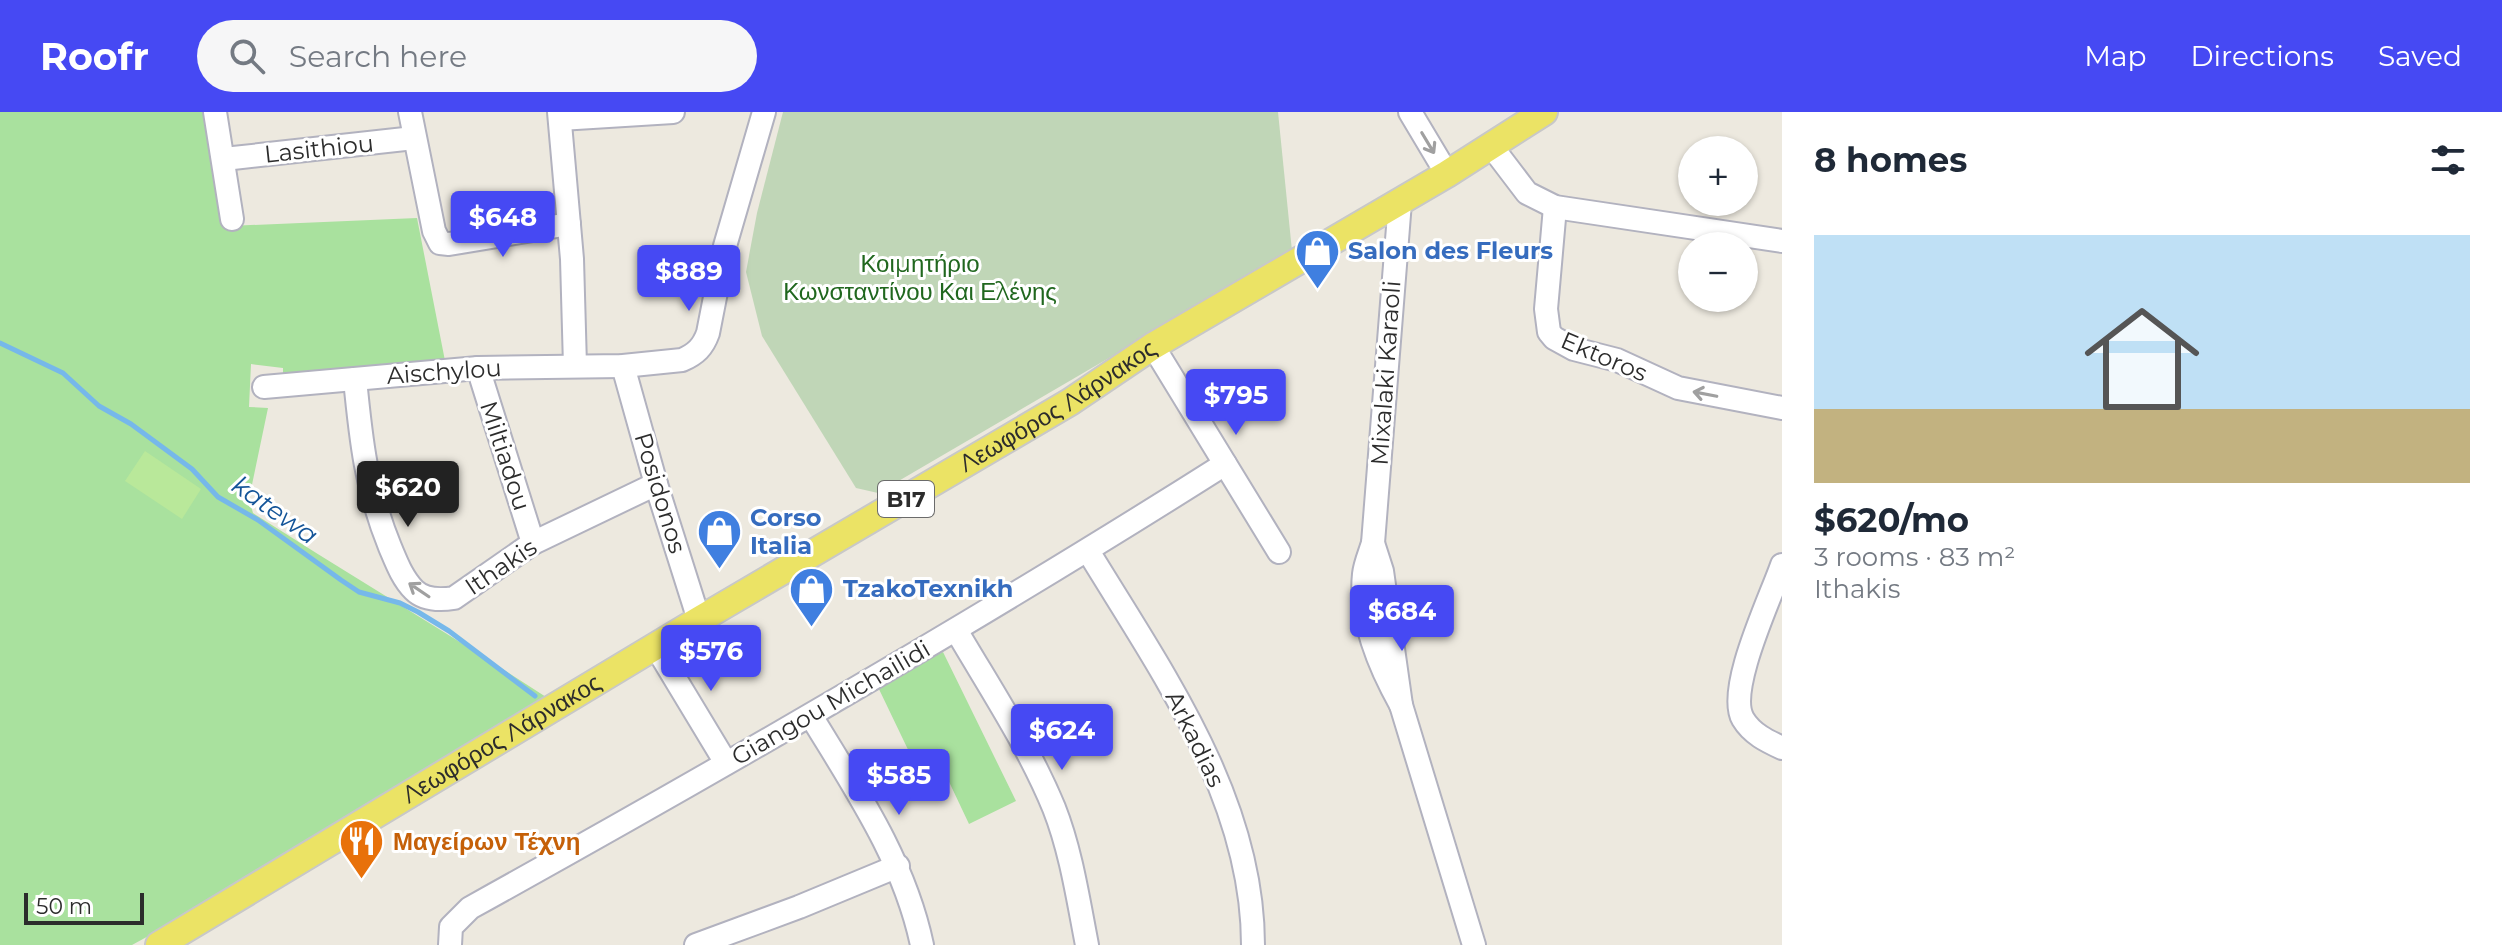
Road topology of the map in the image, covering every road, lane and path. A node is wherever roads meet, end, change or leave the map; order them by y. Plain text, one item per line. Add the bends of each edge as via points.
1 (215, 112) edge
2 (410, 112) edge
3 (673, 112) edge
4 (764, 112) edge
5 (1410, 112) edge
6 (1544, 112) edge
7 (560, 115) edge
8 (414, 138) junction
9 (1492, 147) junction
10 (224, 159) junction
11 (1447, 174) junction
12 (1400, 202) junction
13 (1555, 207) junction
14 (232, 219) dead end
15 (569, 224) junction
16 (1782, 241) edge
17 (1153, 346) junction
18 (575, 366) junction
19 (623, 366) junction
20 (478, 368) junction
21 (355, 379) junction
22 (264, 387) dead end
23 (1782, 408) edge
24 (1225, 464) junction
25 (656, 484) junction
26 (533, 543) junction
27 (1088, 551) junction
28 (1279, 552) dead end
29 (1782, 565) edge
30 (699, 620) junction
31 (956, 630) junction
32 (656, 647) junction
33 (811, 716) junction
34 (1782, 748) edge
35 (726, 763) junction
36 (898, 866) junction
37 (159, 945) edge
38 (450, 945) edge
39 (696, 945) edge
40 (922, 945) edge
41 (1087, 945) edge
42 (1253, 945) edge
43 (1474, 945) edge

1 - 10 street
2 - 8 street
3 - 7 street
4 - 19 street, Aischylou via 725,246 705,343 682,360
5 -> 11 street
6 - 9 main road, Λεωφόρος Λάρνακος / B17
7 - 15 street
8 - 10 street, Lasithiou
8 - 15 street via 440,243
9 - 11 main road, Λεωφόρος Λάρνακος / B17
9 - 13 street via 1527,193
10 - 14 street
11 - 12 main road, Λεωφόρος Λάρνακος / B17
12 - 17 main road, Λεωφόρος Λάρνακος / B17
12 - 43 street, Mixalaki Karaoli via 1373,543 1382,571 1375,605 1365,619 1401,705
13 - 16 street
23 -> 13 street, Ektoros via 1678,388 1554,338 1546,309
15 - 18 street
17 - 24 street
17 - 30 main road, Λεωφόρος Λάρνακος / B17 via 1070,402
18 - 19 street, Aischylou
18 - 20 street, Aischylou
19 - 25 street, Posidonos
20 - 21 street, Aischylou
20 - 26 street, Miltiadou
21 - 22 street, Aischylou
26 -> 21 street, Ithakis via 454,598 435,599 414,590 397,565 372,501
24 - 27 street, Giangou Michailidi
24 - 28 street
25 - 26 street, Ithakis
25 - 30 street, Posidonos
27 - 31 street, Giangou Michailidi
27 - 42 street, Arkadias via 1183,708 1224,797 1245,877
29 - 34 street via 1737,700 1750,728
30 - 32 main road, Λεωφόρος Λάρνακος / B17
31 - 33 street, Giangou Michailidi
31 - 41 street via 1054,808
32 - 35 street
32 - 37 main road, Λεωφόρος Λάρνακος / B17
33 - 35 street, Giangou Michailidi
33 - 36 street
35 - 38 street, Giangou Michailidi via 470,908 451,927
36 - 39 street
36 - 40 street

